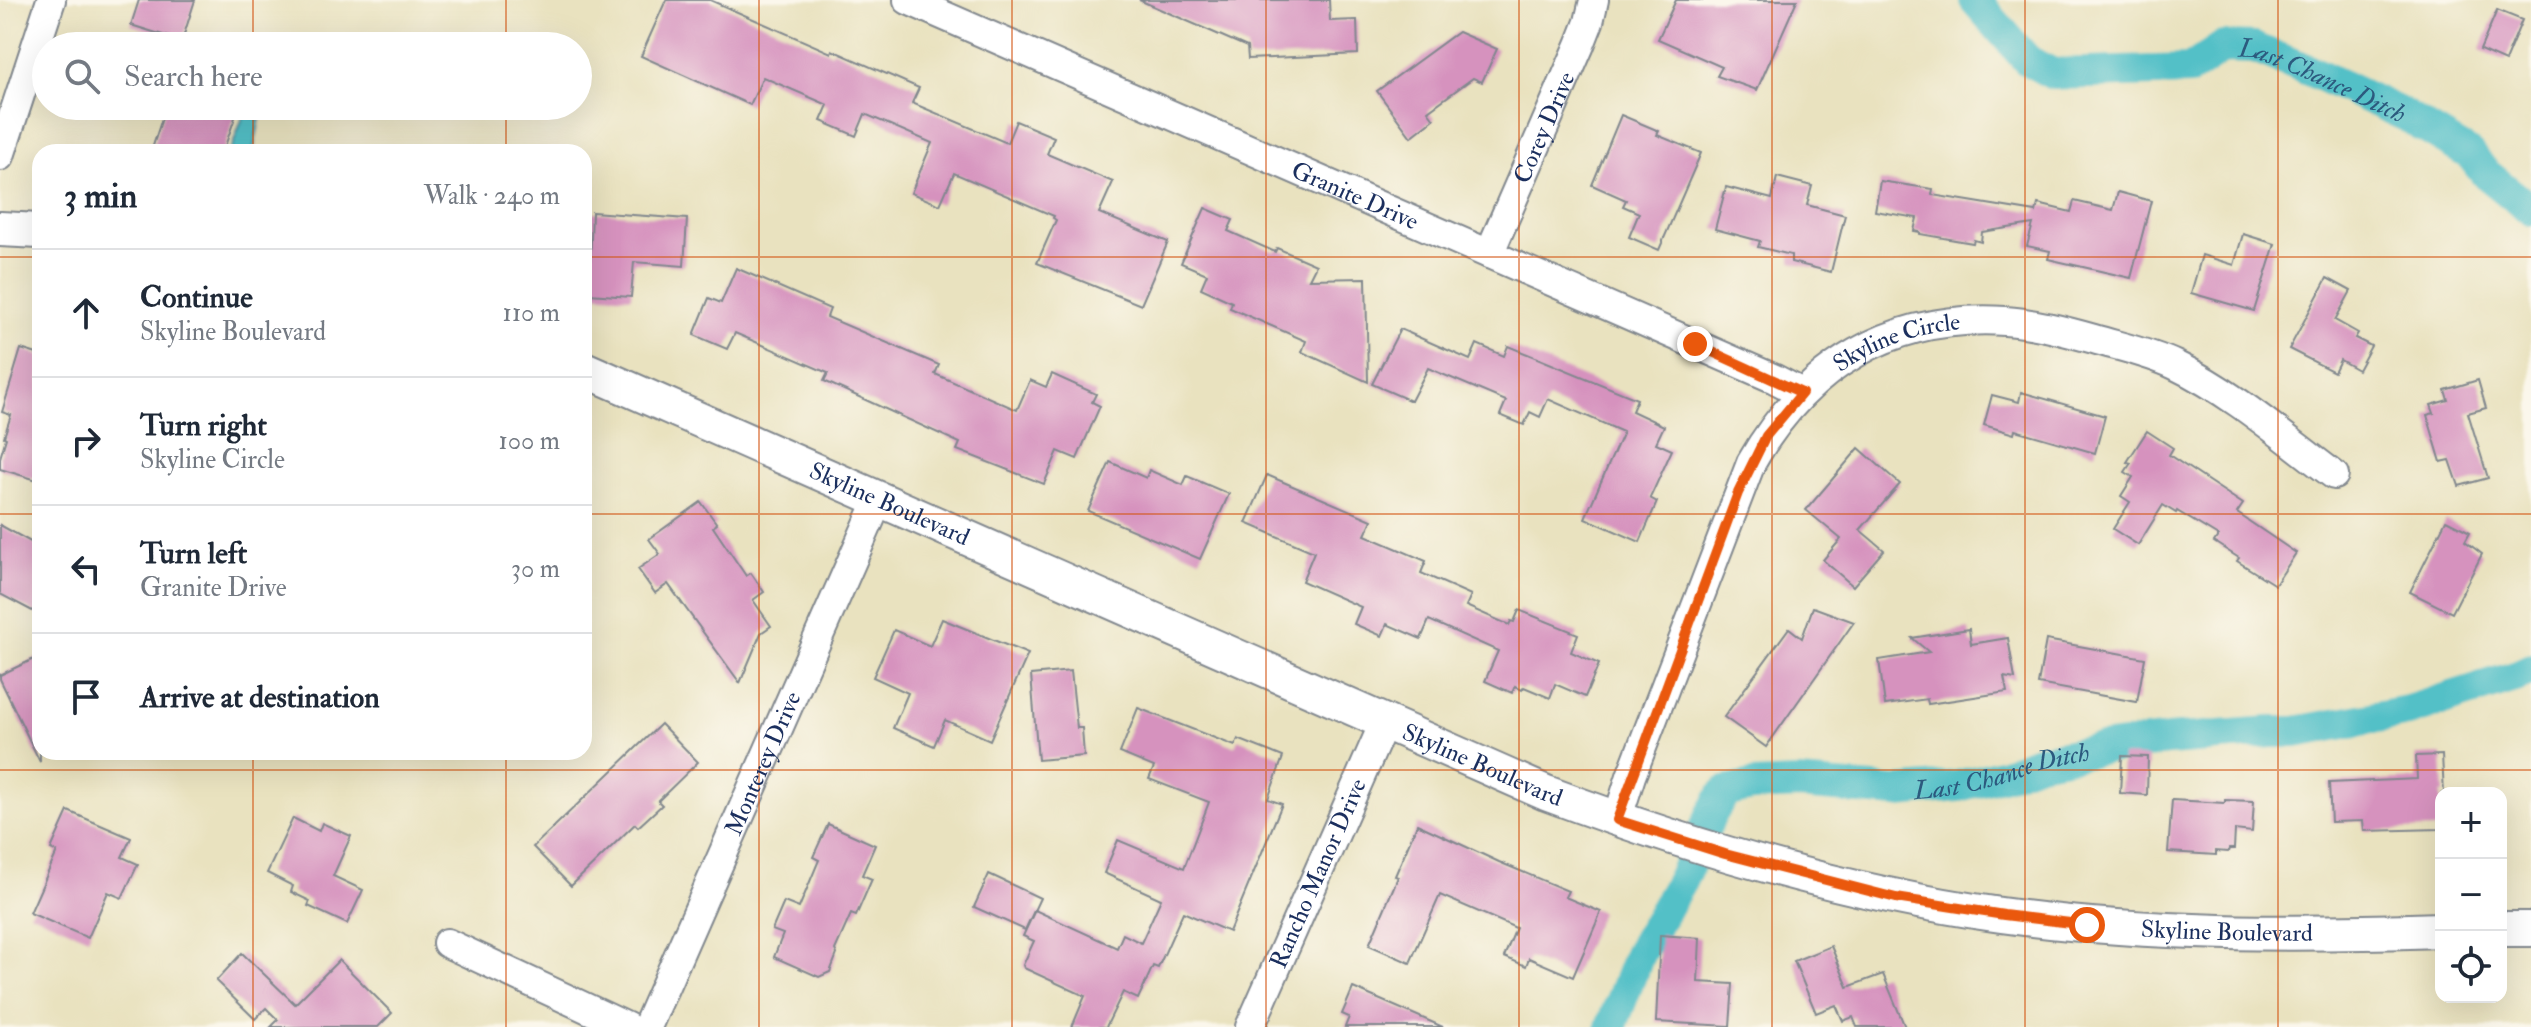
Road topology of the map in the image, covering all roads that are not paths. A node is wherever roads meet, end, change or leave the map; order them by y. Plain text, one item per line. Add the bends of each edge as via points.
1 (51, 0) edge
2 (908, 0) edge
3 (1594, 0) edge
4 (41, 32) edge
5 (32, 58) edge
6 (0, 156) edge
7 (0, 229) edge
8 (32, 231) edge
9 (1489, 254) junction
10 (592, 373) edge
11 (1802, 393) junction
12 (2334, 475) dead end
13 (879, 499) junction
14 (1385, 721) junction
15 (1617, 820) junction
16 (2507, 929) edge
17 (2531, 929) edge
18 (2435, 930) edge
19 (447, 943) dead end
20 (627, 1027) edge
21 (647, 1027) edge
22 (1250, 1027) edge

1 - 4 street
2 - 9 street, Granite Drive
3 - 9 street, Corey Drive via 1580,45
5 - 6 street
7 - 8 street
9 - 11 street, Granite Drive
10 - 13 street, Skyline Boulevard
11 - 12 street, Skyline Circle via 1854,354 1911,330 1973,321 2042,326 2182,368
11 - 15 street, Skyline Circle via 1766,436 1738,493
13 - 14 street, Skyline Boulevard
13 - 21 street, Monterey Drive
14 - 15 street, Skyline Boulevard
14 - 22 street, Rancho Manor Drive
15 - 18 street, Skyline Boulevard via 1810,877 1896,898 2004,915 2175,930
16 - 17 street
19 - 20 street

